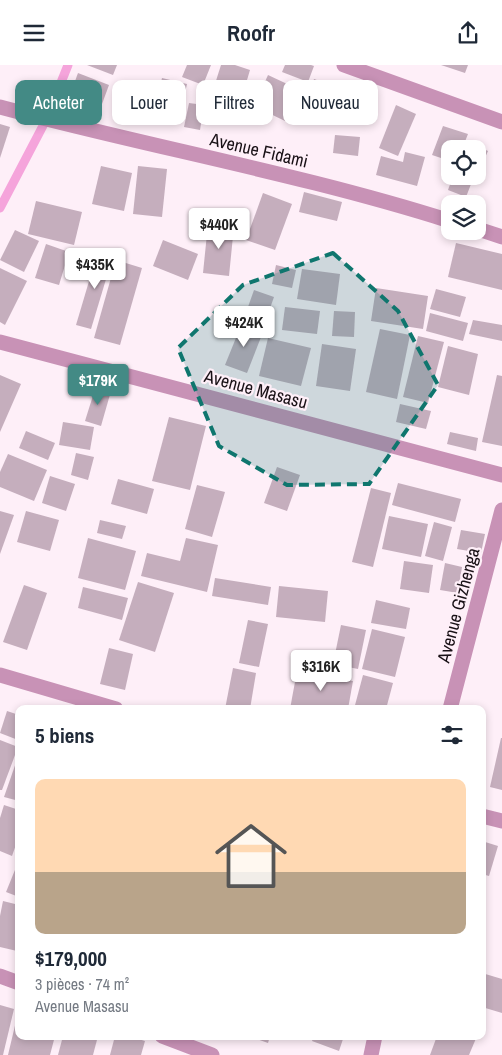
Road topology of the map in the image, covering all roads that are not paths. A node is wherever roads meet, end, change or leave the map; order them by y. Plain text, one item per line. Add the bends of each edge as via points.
1 (344, 65) edge
2 (0, 107) edge
3 (502, 122) edge
4 (441, 218) edge
5 (486, 232) edge
6 (502, 237) edge
7 (0, 342) edge
8 (502, 475) edge
9 (502, 510) edge
10 (0, 675) edge
11 (102, 705) edge
12 (451, 705) edge
13 (486, 817) edge
14 (502, 821) edge
15 (0, 976) edge
16 (15, 982) edge
17 (173, 1040) edge
18 (374, 1040) edge
19 (212, 1055) edge
20 (371, 1055) edge

1 - 3 street
2 - 4 street, Avenue Fidami via 305,180
5 - 6 street
7 - 8 street, Avenue Masasu
9 - 12 street, Avenue Gizhenga
10 - 11 street
13 - 14 street
15 - 16 street
17 - 19 street
18 - 20 street

